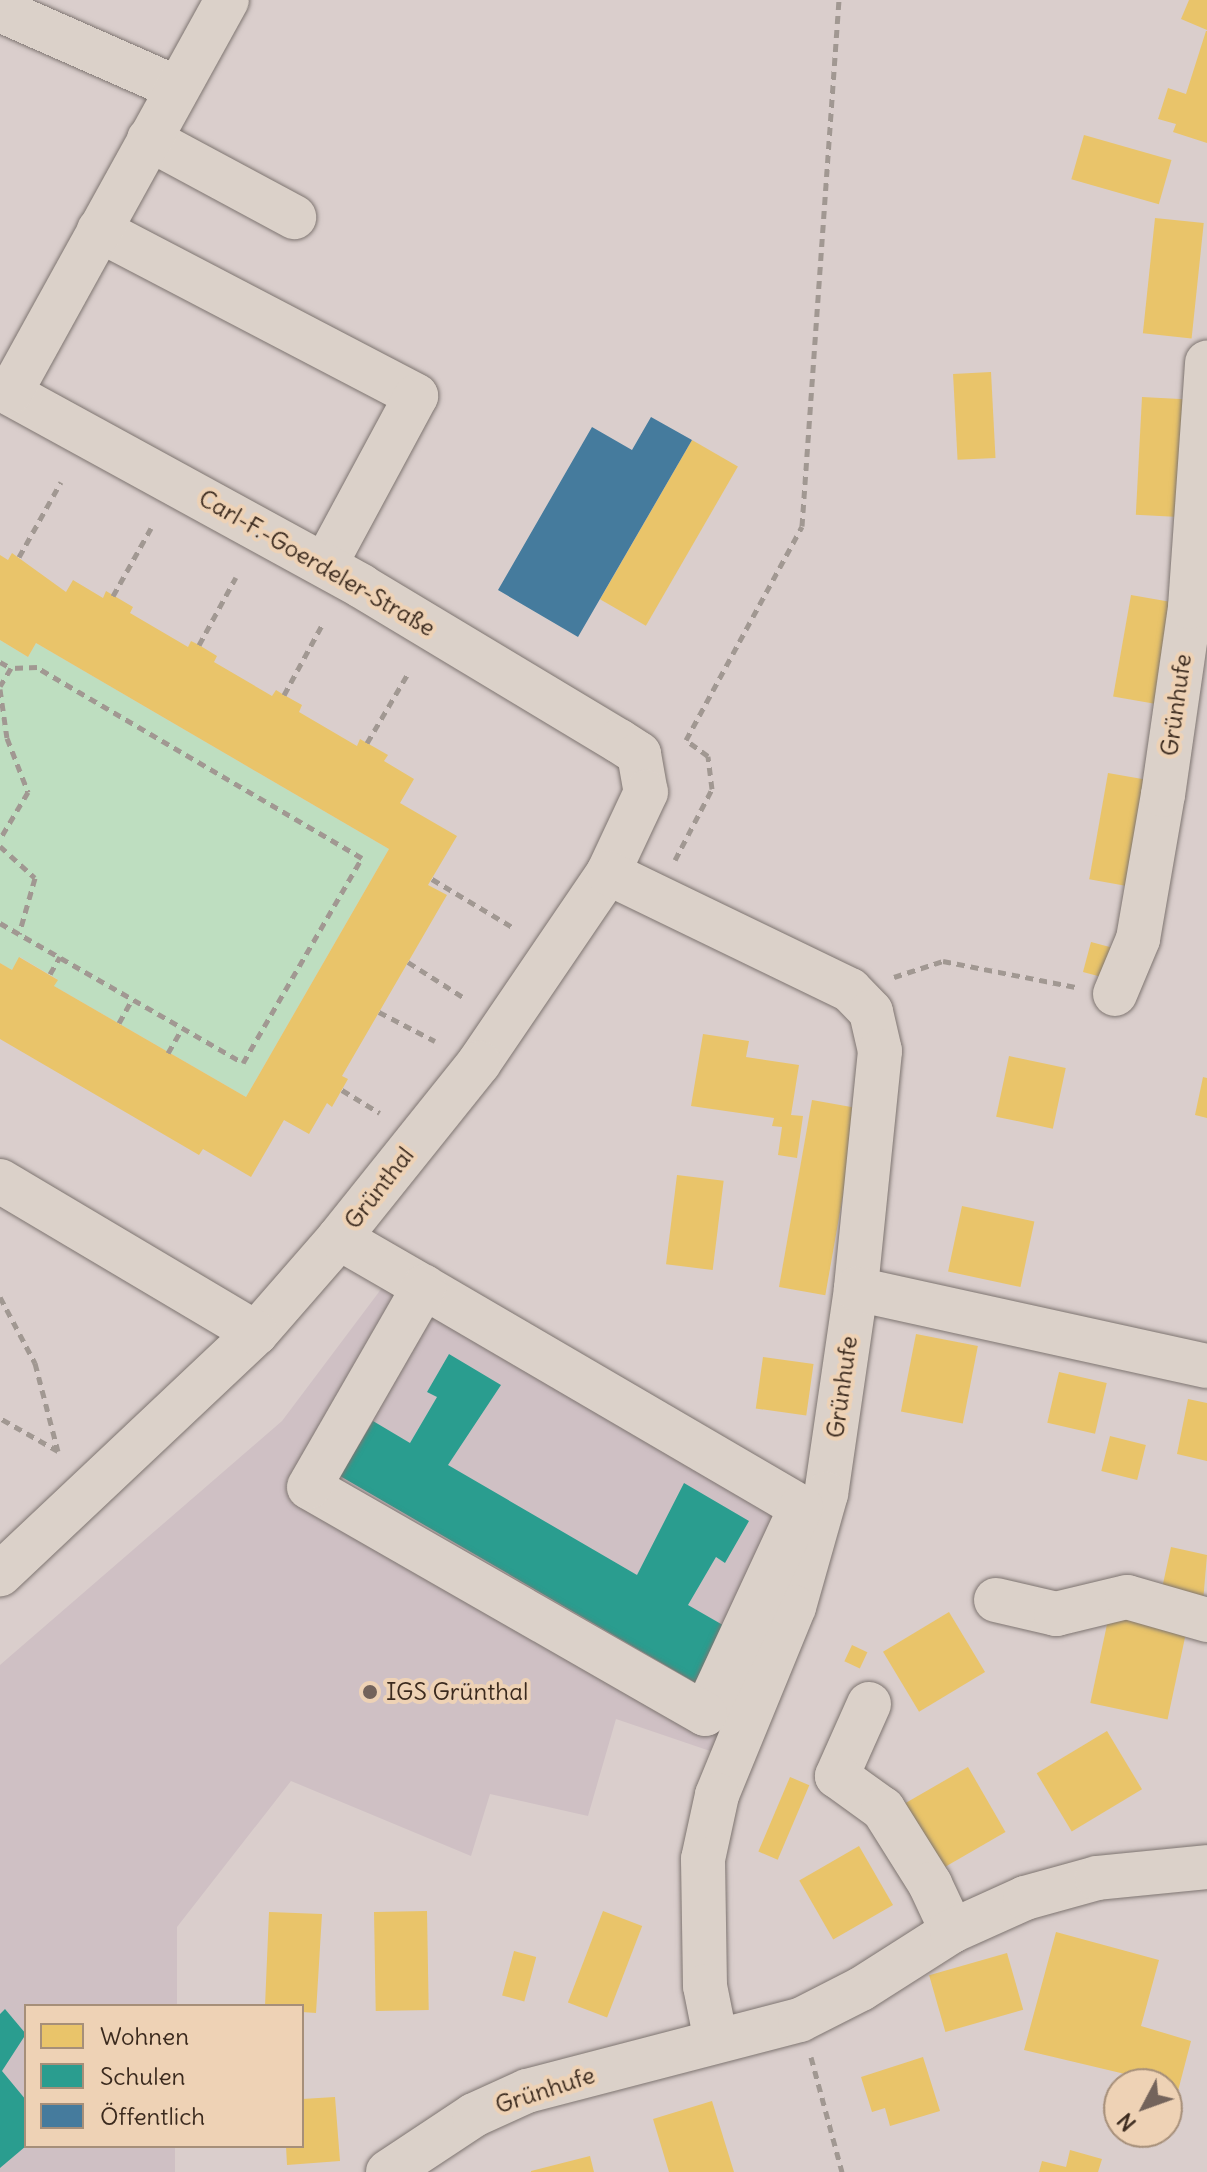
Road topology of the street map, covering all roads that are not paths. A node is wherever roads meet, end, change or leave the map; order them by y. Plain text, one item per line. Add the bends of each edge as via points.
1 (227, 0) edge
2 (0, 10) edge
3 (177, 88) junction
4 (149, 139) junction
5 (294, 217) dead end
6 (99, 230) junction
7 (1207, 363) edge
8 (5, 391) edge
9 (325, 565) junction
10 (619, 741) joint
11 (608, 873) junction
12 (1115, 994) road end
13 (0, 1181) edge
14 (339, 1238) junction
15 (424, 1287) junction
16 (856, 1289) junction
17 (256, 1333) junction
18 (1207, 1366) edge
19 (0, 1574) edge
20 (996, 1600) dead end
21 (1207, 1620) edge
22 (869, 1704) dead end
23 (1206, 1863) edge
24 (952, 1931) junction
25 (716, 2041) junction
26 (388, 2172) edge

1 - 3 street, Carl-F.-Goerdeler-Straße
2 - 3 street
3 - 4 street, Carl-F.-Goerdeler-Straße
4 - 5 street
4 - 6 street, Carl-F.-Goerdeler-Straße
6 - 8 street, Carl-F.-Goerdeler-Straße
6 - 9 street via 416,396
7 - 12 street, Grünhufe via 1190,607 1166,779 1138,939
8 - 9 street, Carl-F.-Goerdeler-Straße
9 - 10 street, Carl-F.-Goerdeler-Straße
10 - 11 street, Grünthal via 639,754 646,792
11 - 14 street, Grünthal via 479,1063
11 - 16 street, Grünhufe via 850,990 871,1012 880,1051
13 - 17 street
14 - 15 street
14 - 17 street, Grünthal
15 - 15 street via 801,1507 705,1714 309,1487
16 - 18 street
16 - 25 street, Grünhufe via 826,1494 794,1607 717,1795 703,1859 705,1986
17 - 19 street, Grünthal
20 - 21 street via 1056,1614 1127,1597
22 - 24 street via 837,1776 883,1809
23 - 24 street, Grünhufe via 1097,1878 1025,1898
24 - 25 street, Grünhufe via 861,1989 800,2020
25 - 26 street, Grünhufe via 527,2091 424,2144

